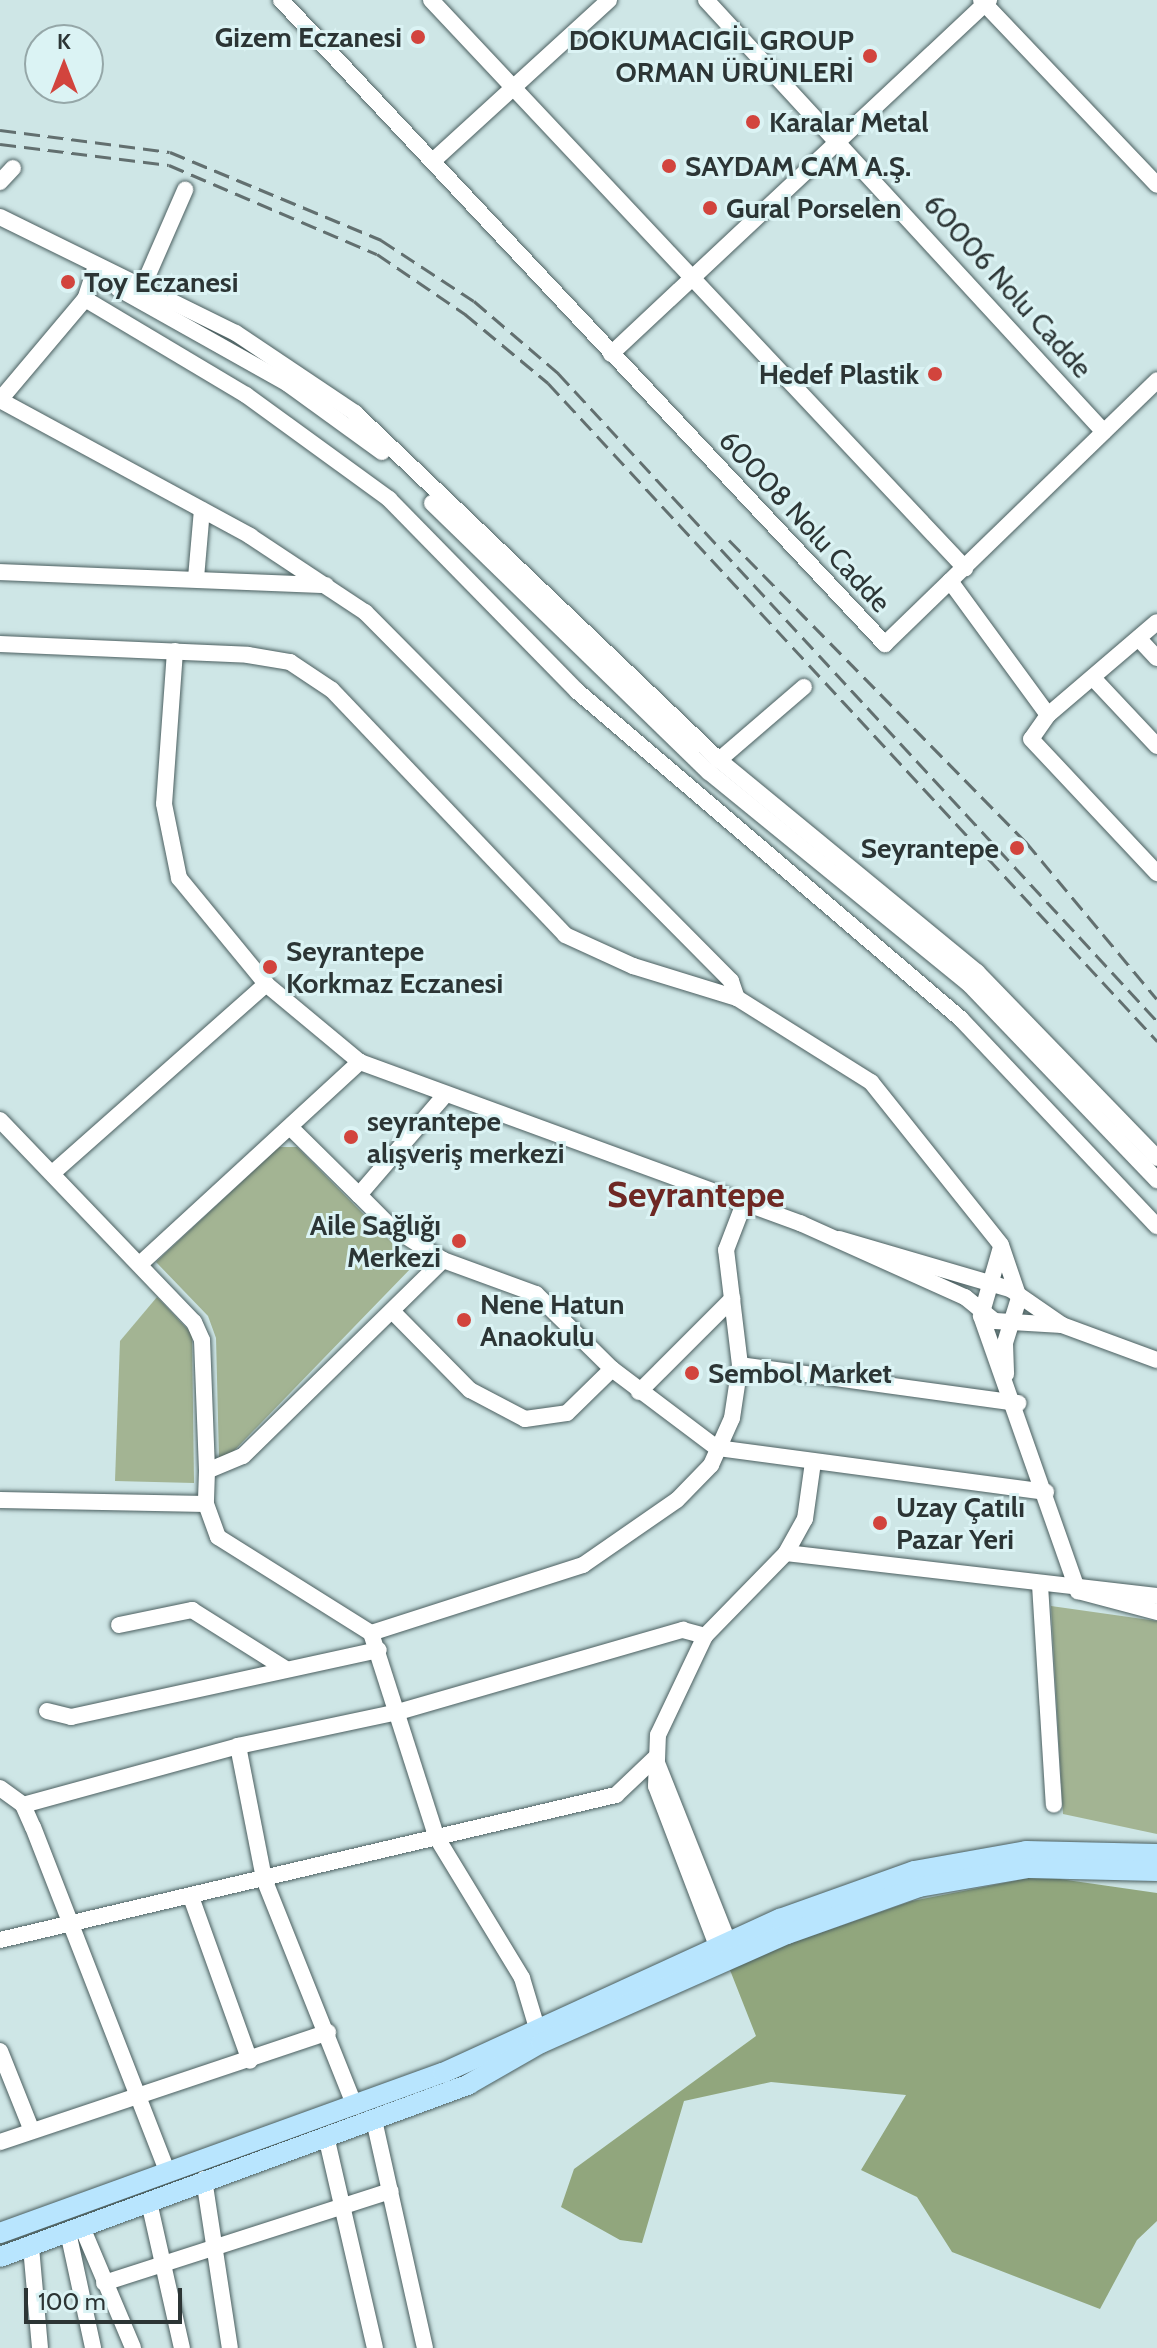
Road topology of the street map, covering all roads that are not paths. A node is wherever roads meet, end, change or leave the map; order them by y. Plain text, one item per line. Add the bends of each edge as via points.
1 (281, 0) edge
2 (431, 0) edge
3 (609, 0) edge
4 (706, 0) edge
5 (985, 1) edge
6 (515, 85) junction
7 (841, 141) junction
8 (434, 160) junction
9 (13, 168) dead end
10 (0, 182) edge
11 (1157, 185) edge
12 (185, 190) dead end
13 (0, 217) edge
14 (96, 266) junction
15 (694, 277) junction
16 (144, 284) junction
17 (85, 299) junction
18 (611, 354) junction
19 (1157, 380) edge
20 (1104, 432) junction
21 (202, 510) junction
22 (965, 568) junction
23 (0, 572) edge
24 (196, 578) junction
25 (950, 581) junction
26 (330, 585) junction
27 (1157, 622) edge
28 (1139, 639) junction
29 (0, 644) edge
30 (175, 651) junction
31 (1157, 658) edge
32 (1094, 679) junction
33 (804, 687) dead end
34 (1048, 715) junction
35 (1157, 746) edge
36 (719, 760) junction
37 (1157, 873) edge
38 (266, 984) junction
39 (737, 998) junction
40 (360, 1062) junction
41 (445, 1095) junction
42 (0, 1120) edge
43 (291, 1128) junction
44 (1157, 1158) edge
45 (56, 1170) junction
46 (1157, 1180) edge
47 (359, 1195) junction
48 (744, 1203) junction
49 (1157, 1226) edge
50 (838, 1239) junction
51 (1001, 1245) junction
52 (443, 1260) junction
53 (140, 1264) junction
54 (993, 1285) junction
55 (1019, 1298) junction
56 (732, 1299) junction
57 (393, 1312) junction
58 (981, 1316) junction
59 (1010, 1321) junction
60 (1062, 1325) junction
61 (1157, 1360) edge
62 (740, 1365) junction
63 (612, 1369) junction
64 (1006, 1374) junction
65 (639, 1392) junction
66 (1018, 1403) junction
67 (717, 1448) junction
68 (813, 1462) junction
69 (207, 1471) junction
70 (1046, 1492) junction
71 (0, 1500) edge
72 (206, 1504) junction
73 (786, 1553) junction
74 (1040, 1585) junction
75 (1078, 1591) junction
76 (1157, 1596) edge
77 (1157, 1612) edge
78 (119, 1625) dead end
79 (371, 1633) junction
80 (705, 1636) junction
81 (379, 1650) junction
82 (284, 1668) junction
83 (47, 1711) dead end
84 (398, 1712) junction
85 (238, 1746) junction
86 (655, 1758) junction
87 (0, 1788) edge
88 (23, 1805) junction
89 (1054, 1805) dead end
90 (437, 1838) junction
91 (1157, 1854) edge
92 (1157, 1871) edge
93 (264, 1879) junction
94 (191, 1897) junction
95 (70, 1926) junction
96 (0, 1940) edge
97 (726, 1952) junction
98 (328, 2032) junction
99 (539, 2034) junction
100 (0, 2051) edge
101 (250, 2061) junction
102 (5, 2081) edge
103 (138, 2098) junction
104 (355, 2107) junction
105 (374, 2120) junction
106 (32, 2131) junction
107 (326, 2136) junction
108 (0, 2142) edge
109 (167, 2171) junction
110 (204, 2179) junction
111 (391, 2191) junction
112 (149, 2202) junction
113 (345, 2204) junction
114 (75, 2230) junction
115 (0, 2233) edge
116 (31, 2247) junction
117 (213, 2247) junction
118 (0, 2257) edge
119 (164, 2262) junction
120 (104, 2283) junction
121 (40, 2348) edge
122 (93, 2348) edge
123 (133, 2348) edge
124 (182, 2348) edge
125 (230, 2348) edge
126 (375, 2348) edge
127 (425, 2348) edge

1 - 8 street, 60008 Nolu Cadde
2 - 6 street
3 - 6 street
4 - 7 street, 60006 Nolu Cadde
5 - 7 street
5 - 11 street
6 - 8 street
6 - 15 street
7 - 15 street
7 - 20 street, 60006 Nolu Cadde
8 - 18 street, 60008 Nolu Cadde
9 - 10 street
12 - 16 street
13 - 14 street
14 - 16 street
14 - 17 street
14 - 46 street via 119,289 288,384 375,446 521,596 709,772 969,984
15 - 18 street
15 - 22 street
16 - 36 street via 236,333 355,413
17 - 21 street via 0,400
17 - 49 street via 246,395 389,499 577,691 961,1019
18 - 25 street, 60008 Nolu Cadde via 885,644
19 - 20 street, 60008 Nolu Cadde
20 - 22 street, 60008 Nolu Cadde
21 - 24 street
21 - 26 street
22 - 25 street, 60008 Nolu Cadde
23 - 24 street
24 - 26 street
25 - 34 street
26 - 39 street via 365,612 731,981
27 - 28 street
28 - 31 street
28 - 32 street
29 - 30 street
30 - 38 street via 164,804 179,878
30 - 39 street via 290,662 332,690 565,935 633,966
32 - 34 street
32 - 35 street
33 - 36 street
34 - 37 street via 1031,739
36 - 44 street via 977,972
38 - 40 street
38 - 45 street
39 - 51 street via 871,1082
40 - 41 street
40 - 43 street
41 - 47 street
41 - 48 street
42 - 45 street
43 - 47 street
43 - 53 street
45 - 53 street
47 - 52 street via 390,1226
48 - 50 street
48 - 56 street via 726,1250
50 - 54 street
50 - 58 street via 859,1255 965,1297
51 - 54 street
51 - 55 street
52 - 57 street
52 - 63 street via 536,1294
53 - 69 street via 202,1340
54 - 55 street
54 - 58 street via 979,1304
55 - 59 street
55 - 60 street
56 - 62 street
56 - 65 street
57 - 63 street via 470,1390 525,1419 567,1413
57 - 69 street via 243,1456
58 - 59 street
58 - 64 street
59 - 60 street
59 - 64 street
60 - 61 street
62 - 66 street
62 - 67 street via 732,1418
63 - 65 street
64 - 66 street
65 - 67 street
66 - 70 street
67 - 68 street
67 - 79 street via 677,1500 583,1565
68 - 70 street
68 - 73 street via 805,1519
69 - 72 street
70 - 75 street
71 - 72 street
72 - 79 street via 218,1537
73 - 74 street
73 - 80 street
74 - 75 street
74 - 89 street
75 - 76 street
75 - 77 street
78 - 82 street via 192,1610
79 - 81 street
80 - 84 street via 683,1630
80 - 86 street via 658,1735
81 - 82 street
81 - 84 street
82 - 83 street via 71,1717
84 - 85 street
84 - 90 street
85 - 88 street
85 - 93 street
86 - 90 street via 616,1795
86 - 97 street
87 - 88 street
88 - 95 street
90 - 93 street
90 - 99 street via 522,1978
91 - 97 main road via 1091,1849 969,1859 914,1871
92 - 97 main road via 1091,1865 972,1875 919,1887
93 - 94 street
93 - 98 street
94 - 95 street
94 - 101 street
95 - 96 street
95 - 103 street
97 - 99 main road
98 - 101 street
98 - 104 street
99 - 104 main road
99 - 105 main road via 469,2084
100 - 102 street
101 - 103 street
102 - 106 street
103 - 106 street
103 - 109 street
104 - 109 main road
105 - 107 main road
105 - 111 street
106 - 108 street
107 - 110 main road
107 - 113 street
109 - 115 main road
110 - 112 main road
110 - 117 street
111 - 113 street
111 - 127 street
112 - 114 main road
112 - 119 street
113 - 117 street
113 - 126 street
114 - 116 main road
114 - 120 street
114 - 122 street
116 - 118 main road
116 - 121 street
117 - 119 street
117 - 125 street
119 - 120 street
119 - 124 street
120 - 123 street

